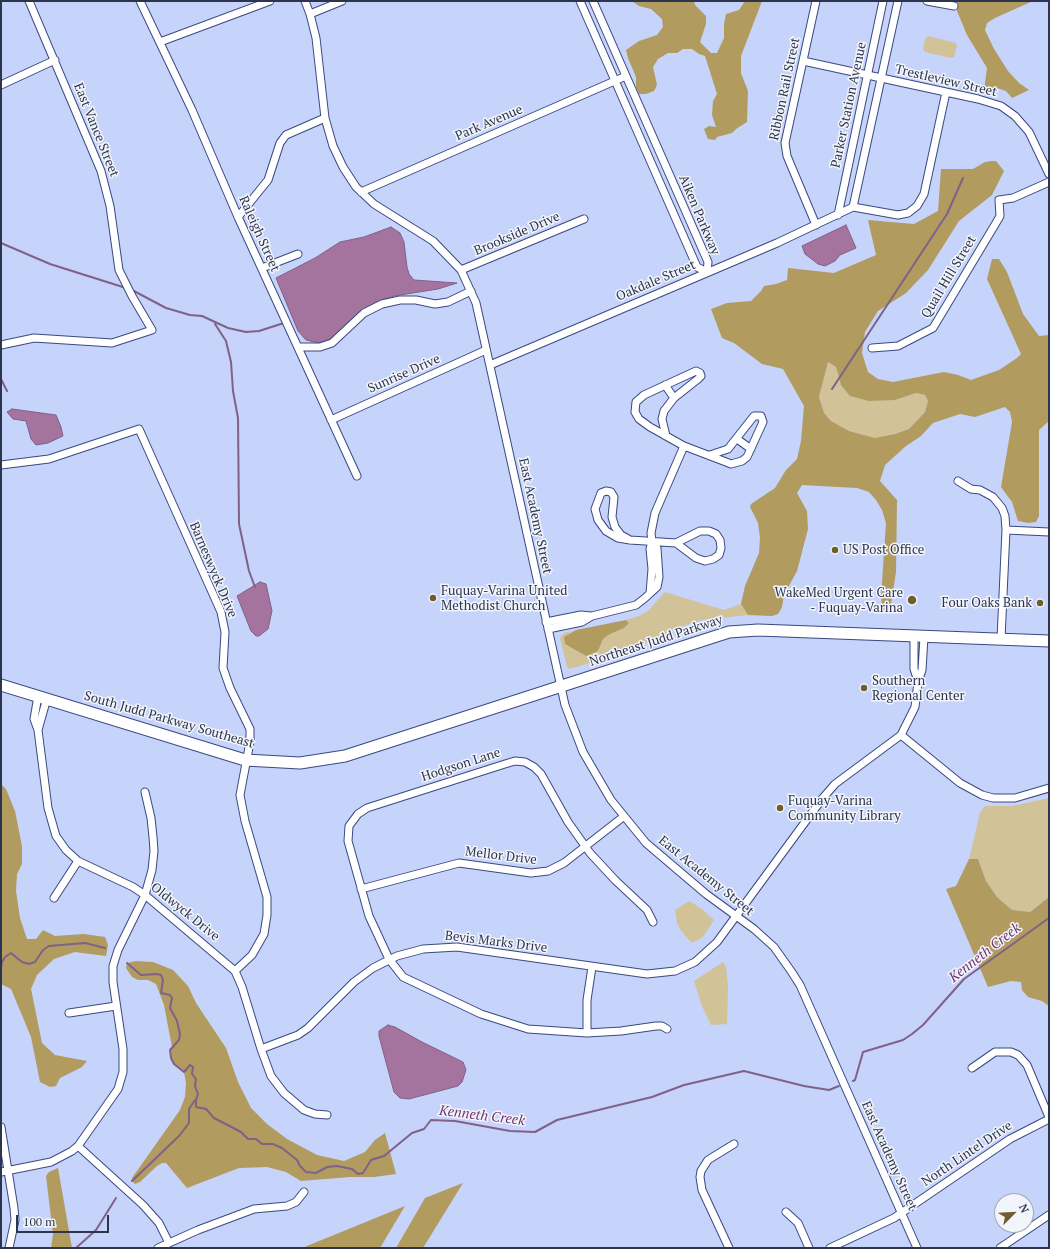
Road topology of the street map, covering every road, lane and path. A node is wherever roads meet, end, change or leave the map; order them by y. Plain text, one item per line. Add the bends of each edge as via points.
1 (30, 1) edge
2 (140, 1) edge
3 (270, 1) edge
4 (305, 1) edge
5 (342, 1) edge
6 (580, 1) edge
7 (593, 1) edge
8 (816, 1) edge
9 (883, 1) edge
10 (898, 1) edge
11 (927, 1) edge
12 (954, 6) dead end
13 (310, 14) junction
14 (160, 42) junction
15 (55, 60) junction
16 (803, 62) junction
17 (867, 75) junction
18 (626, 76) junction
19 (881, 78) junction
20 (614, 80) junction
21 (1, 84) edge
22 (946, 92) junction
23 (325, 118) junction
24 (1049, 174) edge
25 (1049, 182) edge
26 (361, 192) junction
27 (853, 207) junction
28 (838, 215) junction
29 (238, 217) junction
30 (584, 219) dead end
31 (816, 225) junction
32 (298, 254) dead end
33 (262, 268) junction
34 (460, 270) junction
35 (707, 272) junction
36 (471, 291) junction
37 (1, 345) edge
38 (298, 347) junction
39 (872, 348) dead end
40 (486, 350) junction
41 (490, 365) junction
42 (665, 385) junction
43 (674, 398) junction
44 (331, 420) junction
45 (666, 436) junction
46 (737, 439) junction
47 (684, 446) junction
48 (751, 449) junction
49 (710, 455) junction
50 (1, 465) edge
51 (357, 476) dead end
52 (958, 481) dead end
53 (1006, 530) junction
54 (1049, 532) edge
55 (630, 540) junction
56 (652, 541) junction
57 (676, 543) junction
58 (547, 626) junction
59 (919, 636) junction
60 (1002, 639) junction
61 (1049, 640) edge
62 (1, 685) edge
63 (561, 686) junction
64 (43, 697) junction
65 (902, 735) junction
66 (245, 760) junction
67 (1049, 788) edge
68 (145, 792) dead end
69 (623, 817) junction
70 (585, 846) junction
71 (78, 860) junction
72 (361, 888) junction
73 (146, 895) junction
74 (54, 898) dead end
75 (736, 916) junction
76 (653, 922) dead end
77 (389, 959) junction
78 (592, 967) junction
79 (235, 971) junction
80 (116, 1006) junction
81 (69, 1013) dead end
82 (667, 1029) dead end
83 (587, 1033) junction
84 (261, 1049) junction
85 (972, 1068) dead end
86 (327, 1115) dead end
87 (1049, 1118) edge
88 (1, 1127) edge
89 (734, 1144) dead end
90 (78, 1146) junction
91 (5, 1171) edge
92 (304, 1192) dead end
93 (786, 1212) dead end
94 (902, 1213) junction
95 (1049, 1215) edge
96 (169, 1243) junction
97 (9, 1248) edge
98 (158, 1248) edge
99 (729, 1248) edge
100 (809, 1248) edge
101 (830, 1248) edge
102 (917, 1248) edge
103 (1000, 1248) edge

1 - 15 street, East Vance Street
2 - 14 street, Raleigh Street
3 - 14 street
4 - 13 street, East Academy Street
5 - 13 street
6 - 20 street, Aiken Parkway
7 - 18 street, Aiken Parkway
8 - 16 street, Ribbon Rail Street
9 - 17 street, Parker Station Avenue
10 - 19 street, Parker Station Avenue
11 - 12 street
13 - 23 street, East Academy Street via 316,38
14 - 29 street, Raleigh Street
15 - 21 street
15 - 37 street, East Vance Street via 101,171 110,206 119,270 152,330 112,343 34,338
16 - 17 street, Trestleview Street
16 - 31 street, Ribbon Rail Street via 786,134 785,150
17 - 19 street, Trestleview Street
17 - 28 street, Parker Station Avenue
18 - 20 street, Park Avenue
18 - 35 street, Aiken Parkway via 708,262
19 - 22 street, Trestleview Street
19 - 27 street, Parker Station Avenue
20 - 26 street, Park Avenue
20 - 35 street, Aiken Parkway via 697,267
22 - 24 street, Trestleview Street via 990,102 1015,116 1030,132
22 - 27 street via 924,194 917,206 908,213 898,215
23 - 26 street, East Academy Street via 337,157
23 - 29 street via 286,135 280,143 268,180
25 - 39 street, Quail Hill Street via 1012,198 999,200 1000,216 933,328 898,346
26 - 34 street, East Academy Street via 386,213 433,241
27 - 28 street, Oakdale Street
28 - 31 street, Oakdale Street
29 - 33 street, Raleigh Street
30 - 34 street, Brookside Drive
31 - 35 street, Oakdale Street
32 - 33 street
33 - 38 street, Raleigh Street
34 - 36 street, East Academy Street
35 - 41 street, Oakdale Street
36 - 38 street via 448,302 435,304 400,300 382,304 364,313 332,343 320,347
36 - 40 street, East Academy Street
38 - 44 street, Raleigh Street
40 - 41 street, East Academy Street
40 - 44 street, Sunrise Drive
41 - 58 street, East Academy Street
42 - 43 street
42 - 43 street via 696,371 700,373 698,379
42 - 45 street via 639,398 635,407 644,424
43 - 45 street via 664,411 662,419
44 - 51 street, Raleigh Street
45 - 47 street
46 - 48 street
46 - 48 street via 754,416 760,416 763,422
46 - 49 street via 724,452
47 - 49 street
47 - 56 street via 655,513
48 - 49 street via 747,457 737,463 726,462
50 - 66 street, Barneswyck Drive via 49,459 139,429 220,612 225,632 223,668 250,729 250,742
52 - 53 street via 971,489 987,493 998,502 1005,516
53 - 54 street
53 - 60 street
55 - 55 street via 621,535 613,522 611,509 614,496 611,492 601,493 595,509 598,520 606,531 618,538
55 - 56 street
56 - 57 street
56 - 58 street via 650,593 636,605 592,616 582,622
57 - 57 street via 696,558 705,561 713,559 721,548 720,540 709,530 700,531
58 - 63 street, East Academy Street
59 - 60 highway, Northeast Judd Parkway
59 - 63 highway, Northeast Judd Parkway via 758,630 729,632
59 - 65 street via 914,669 918,682 915,707
60 - 61 highway, Northeast Judd Parkway
62 - 64 highway, South Judd Parkway Southeast
63 - 66 highway, South Judd Parkway Southeast via 345,756 300,763
63 - 69 street, East Academy Street via 569,717 583,752 602,787
64 - 66 highway, South Judd Parkway Southeast
64 - 71 street, Oldwyck Drive via 34,719 38,730 48,808 56,836 66,850
65 - 67 street via 960,783 982,795 992,798 1015,798
65 - 75 street, Bevis Marks Drive via 835,784
66 - 79 street, Barneswyck Drive via 240,795 267,897 267,915 264,934 252,955
68 - 73 street via 151,818 154,851
69 - 70 street, Mellor Drive
69 - 75 street, East Academy Street via 668,863
70 - 72 street, Mellor Drive via 559,866 543,873 459,863
70 - 72 street, Hodgson Lane via 561,812 537,770 525,762 510,762 374,806 358,814 351,821 348,836
70 - 76 street, Hodgson Lane via 615,880 647,910
71 - 73 street, Oldwyck Drive
71 - 74 street
72 - 77 street, Hodgson Lane
73 - 79 street, Oldwyck Drive
73 - 80 street via 118,950 113,966
75 - 78 street, Bevis Marks Drive via 708,952 695,962 675,971 647,974
75 - 94 street, East Academy Street via 774,947 800,985
77 - 78 street, Bevis Marks Drive via 423,949 457,947
77 - 83 street, Hodgson Lane via 397,971 415,983 496,1020 528,1029
77 - 84 street, Bevis Marks Drive via 360,977 308,1028 298,1035
78 - 83 street via 587,1000
79 - 84 street, Oldwyck Drive
80 - 81 street
80 - 90 street via 123,1049 123,1072 118,1089
82 - 83 street, Hodgson Lane via 656,1026
84 - 86 street, Oldwyck Drive via 272,1076 284,1093 304,1110
85 - 87 street via 995,1052 1011,1052 1018,1055 1027,1065
87 - 94 street, North Lintel Drive via 1010,1139
88 - 91 street
89 - 99 street via 708,1160 700,1177 702,1190
90 - 91 street via 51,1162
90 - 96 street via 143,1205 159,1223
91 - 97 street via 15,1220
92 - 96 street via 296,1202 287,1206 254,1208
93 - 100 street via 798,1223
94 - 101 street, North Lintel Drive
94 - 102 street, East Academy Street
95 - 103 street
96 - 98 street

